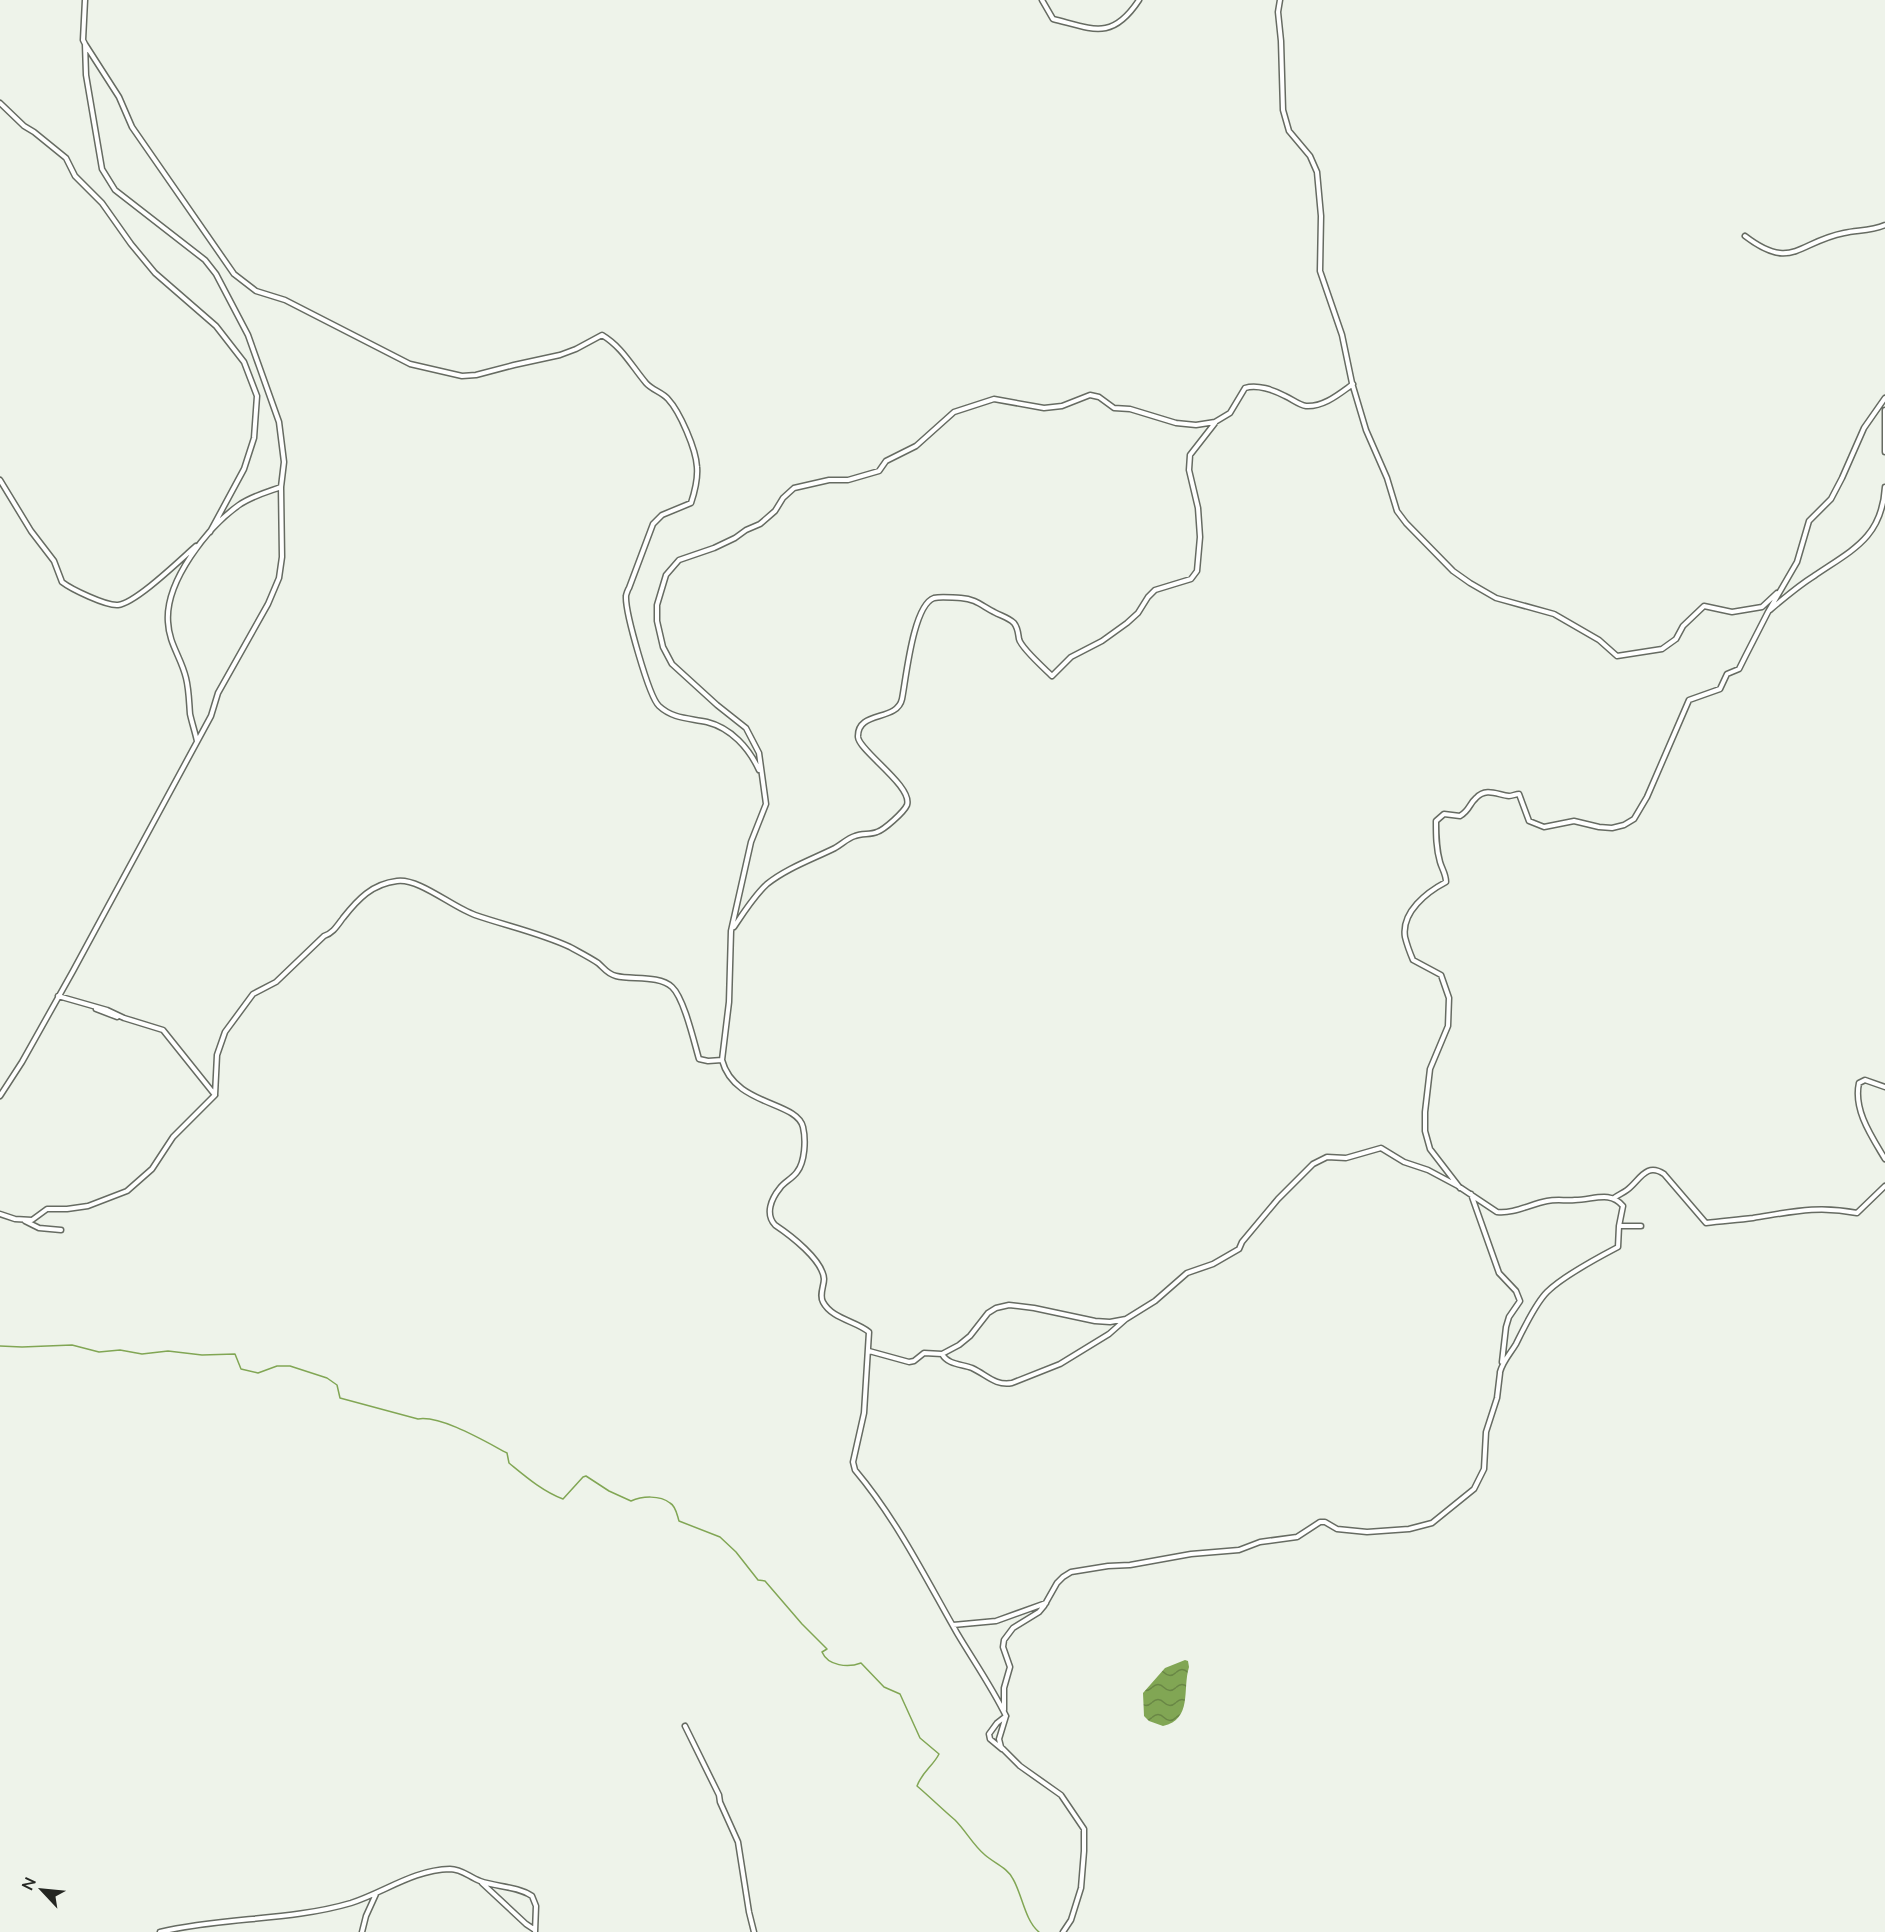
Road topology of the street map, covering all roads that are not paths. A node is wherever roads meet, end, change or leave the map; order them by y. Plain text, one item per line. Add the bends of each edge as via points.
1 (86, 0) edge
2 (1042, 0) edge
3 (1139, 0) edge
4 (1280, 0) edge
5 (85, 44) junction
6 (0, 104) edge
7 (1885, 225) edge
8 (1745, 236) dead end
9 (1353, 384) junction
10 (1885, 398) edge
11 (1885, 410) edge
12 (1215, 422) junction
13 (1885, 452) edge
14 (0, 480) edge
15 (1885, 487) edge
16 (281, 488) junction
17 (210, 532) junction
18 (201, 542) junction
19 (1781, 590) junction
20 (1768, 612) junction
21 (197, 742) junction
22 (761, 773) junction
23 (731, 931) junction
24 (58, 996) junction
25 (722, 1060) junction
26 (1885, 1087) edge
27 (215, 1095) junction
28 (0, 1096) edge
29 (1885, 1159) edge
30 (1885, 1186) edge
31 (1460, 1188) junction
32 (1470, 1193) junction
33 (1614, 1198) junction
34 (0, 1215) edge
35 (24, 1220) junction
36 (1618, 1226) junction
37 (1641, 1226) dead end
38 (61, 1230) dead end
39 (1126, 1319) junction
40 (869, 1351) junction
41 (942, 1354) junction
42 (1500, 1372) junction
43 (1046, 1603) junction
44 (952, 1625) junction
45 (1006, 1715) junction
46 (685, 1726) dead end
47 (1005, 1752) junction
48 (478, 1881) junction
49 (377, 1894) junction
50 (535, 1931) edge
51 (160, 1932) edge
52 (362, 1932) edge
53 (754, 1932) edge
54 (1063, 1932) edge

1 - 5 street
2 - 3 street via 1053,19 1100,30 1119,24
4 - 9 street via 1282,110 1289,131 1310,156 1317,172 1322,216 1320,271 1342,335
5 - 16 street via 86,75 102,169 115,190 205,260 216,273 248,334 274,404 283,443
5 - 22 street via 119,97 132,127 234,274 256,291 285,300 410,364 462,376 560,355 602,335 615,343 653,390 669,399 685,424 697,464 697,478 691,503 662,515 653,524 626,596 635,644 657,705 674,717 708,722 731,733 753,756
6 - 17 street via 66,158 75,176 102,203 155,273 216,326 244,362 257,396 255,438
7 - 8 street via 1844,233 1789,254 1760,248
9 - 12 street via 1333,399 1303,406 1283,394 1250,386 1230,413
9 - 19 street via 1366,430 1402,517 1453,571 1496,598 1554,614 1599,640 1617,656 1662,649 1676,639 1683,626 1704,606 1732,612 1762,608
10 - 19 street via 1864,428 1831,498 1809,521 1797,562
11 - 13 street
12 - 22 street via 1176,423 1114,408 1090,395 1044,408 994,399 954,412 916,446 886,461 879,471 794,488 760,524 714,548 679,560 666,575 657,605 663,647 672,664 746,728 759,753
12 - 23 street via 1190,455 1200,537 1197,571 1191,579 1155,590 1127,623 1071,657 1052,676 1027,651 1016,624 1007,617 967,598 935,598 928,602 910,647 901,703 895,710 866,720 858,736 864,749 907,796 907,805 878,832 854,836 768,884
14 - 18 street via 54,561 62,582 109,604 122,603 136,595
15 - 20 street via 1879,520 1867,537
16 - 17 street via 241,503
16 - 21 street via 279,578 218,693
17 - 18 street
18 - 21 street via 173,590 167,620 170,640 186,679
19 - 20 street
20 - 31 street via 1739,669 1727,674 1720,689 1689,700 1634,819 1612,828 1574,820 1544,827 1529,821 1519,794 1509,796 1496,791 1474,799 1460,816 1444,814 1436,821 1436,844 1446,882 1426,893 1416,905 1405,928 1405,938 1413,960 1441,975 1449,999 1448,1026 1427,1084 1425,1131 1430,1149
21 - 24 street
22 - 23 street via 766,804 751,842
23 - 25 street
24 - 27 street via 166,1032
24 - 28 street
25 - 27 street via 699,1059 686,1015 668,984 610,975 595,961 569,947 463,910 404,880 373,887 331,934 324,936 276,982 253,994 221,1042
25 - 40 street via 724,1070 746,1091 801,1121 804,1141 800,1166 780,1188 770,1206 770,1217 820,1264 824,1280 822,1300 836,1314 868,1331
26 - 29 street via 1865,1080 1859,1083 1857,1092 1857,1103
27 - 35 street via 173,1137 152,1170 127,1191 88,1206 47,1209 34,1219
30 - 33 street via 1857,1213 1806,1209 1706,1223 1659,1170 1646,1171
31 - 32 street
31 - 39 street via 1382,1148 1346,1158 1321,1159 1278,1199 1239,1249 1187,1273 1155,1301
32 - 33 street via 1501,1212 1551,1200
32 - 42 street via 1499,1273 1520,1301 1506,1327
33 - 36 street via 1624,1209
34 - 35 street
35 - 38 street via 39,1228
36 - 37 street
36 - 42 street via 1618,1247 1546,1293
39 - 41 street via 1095,1321 1009,1305 988,1313 970,1336
39 - 41 street via 1060,1364 1005,1385 947,1360
40 - 41 street via 909,1362 924,1353
40 - 44 street via 864,1413 853,1467 908,1543
42 - 43 street via 1495,1408 1486,1432 1484,1470 1474,1489 1432,1522 1409,1529 1367,1532 1337,1529 1320,1522 1297,1537 1260,1542 1239,1550 1082,1570 1063,1576
43 - 44 street via 996,1621
43 - 45 street via 1013,1628 1004,1640 1010,1667 1004,1688
44 - 45 street
45 - 47 street via 999,1739
45 - 47 street via 989,1734
46 - 53 street via 738,1842
47 - 54 street via 1061,1794 1084,1829 1081,1888
48 - 49 street via 460,1870 440,1870 404,1879
48 - 50 street
48 - 50 street via 532,1896 536,1906
49 - 51 street via 302,1912
49 - 52 street

